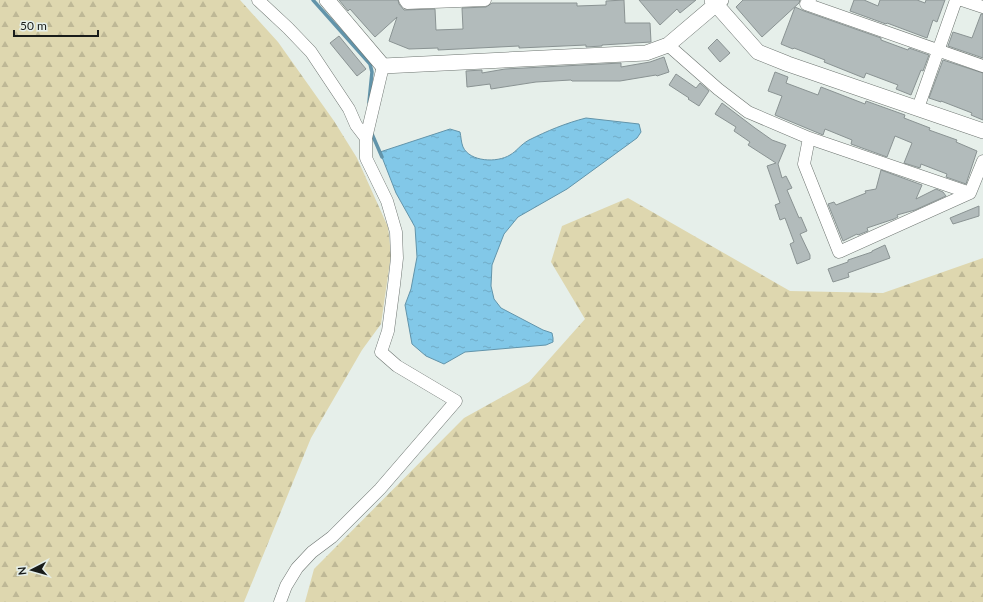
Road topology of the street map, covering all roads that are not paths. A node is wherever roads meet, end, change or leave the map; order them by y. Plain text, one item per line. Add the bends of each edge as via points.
1 (258, 0) edge
2 (405, 0) edge
3 (471, 0) edge
4 (485, 0) edge
5 (810, 0) edge
6 (956, 0) edge
7 (962, 0) edge
8 (330, 1) edge
9 (716, 2) edge
10 (983, 7) edge
11 (668, 45) junction
12 (939, 50) junction
13 (383, 66) junction
14 (983, 66) edge
15 (918, 108) junction
16 (983, 131) edge
17 (366, 138) junction
18 (809, 138) junction
19 (983, 161) edge
20 (970, 193) junction
21 (280, 602) edge

1 - 17 street via 311,52
2 - 3 street via 407,3
3 - 4 street
5 - 12 street via 806,4
6 - 12 street
7 - 10 street
8 - 13 street
9 - 11 street
9 - 15 street via 758,52
11 - 13 street via 646,53
11 - 18 street via 748,112
12 - 14 street
12 - 15 street
13 - 17 street
15 - 16 street
17 - 21 street via 366,158 387,201 396,232 397,258 388,331 380,352 397,366 456,401 380,488 297,568
18 - 20 street
18 - 20 street via 804,164 839,252
19 - 20 street

